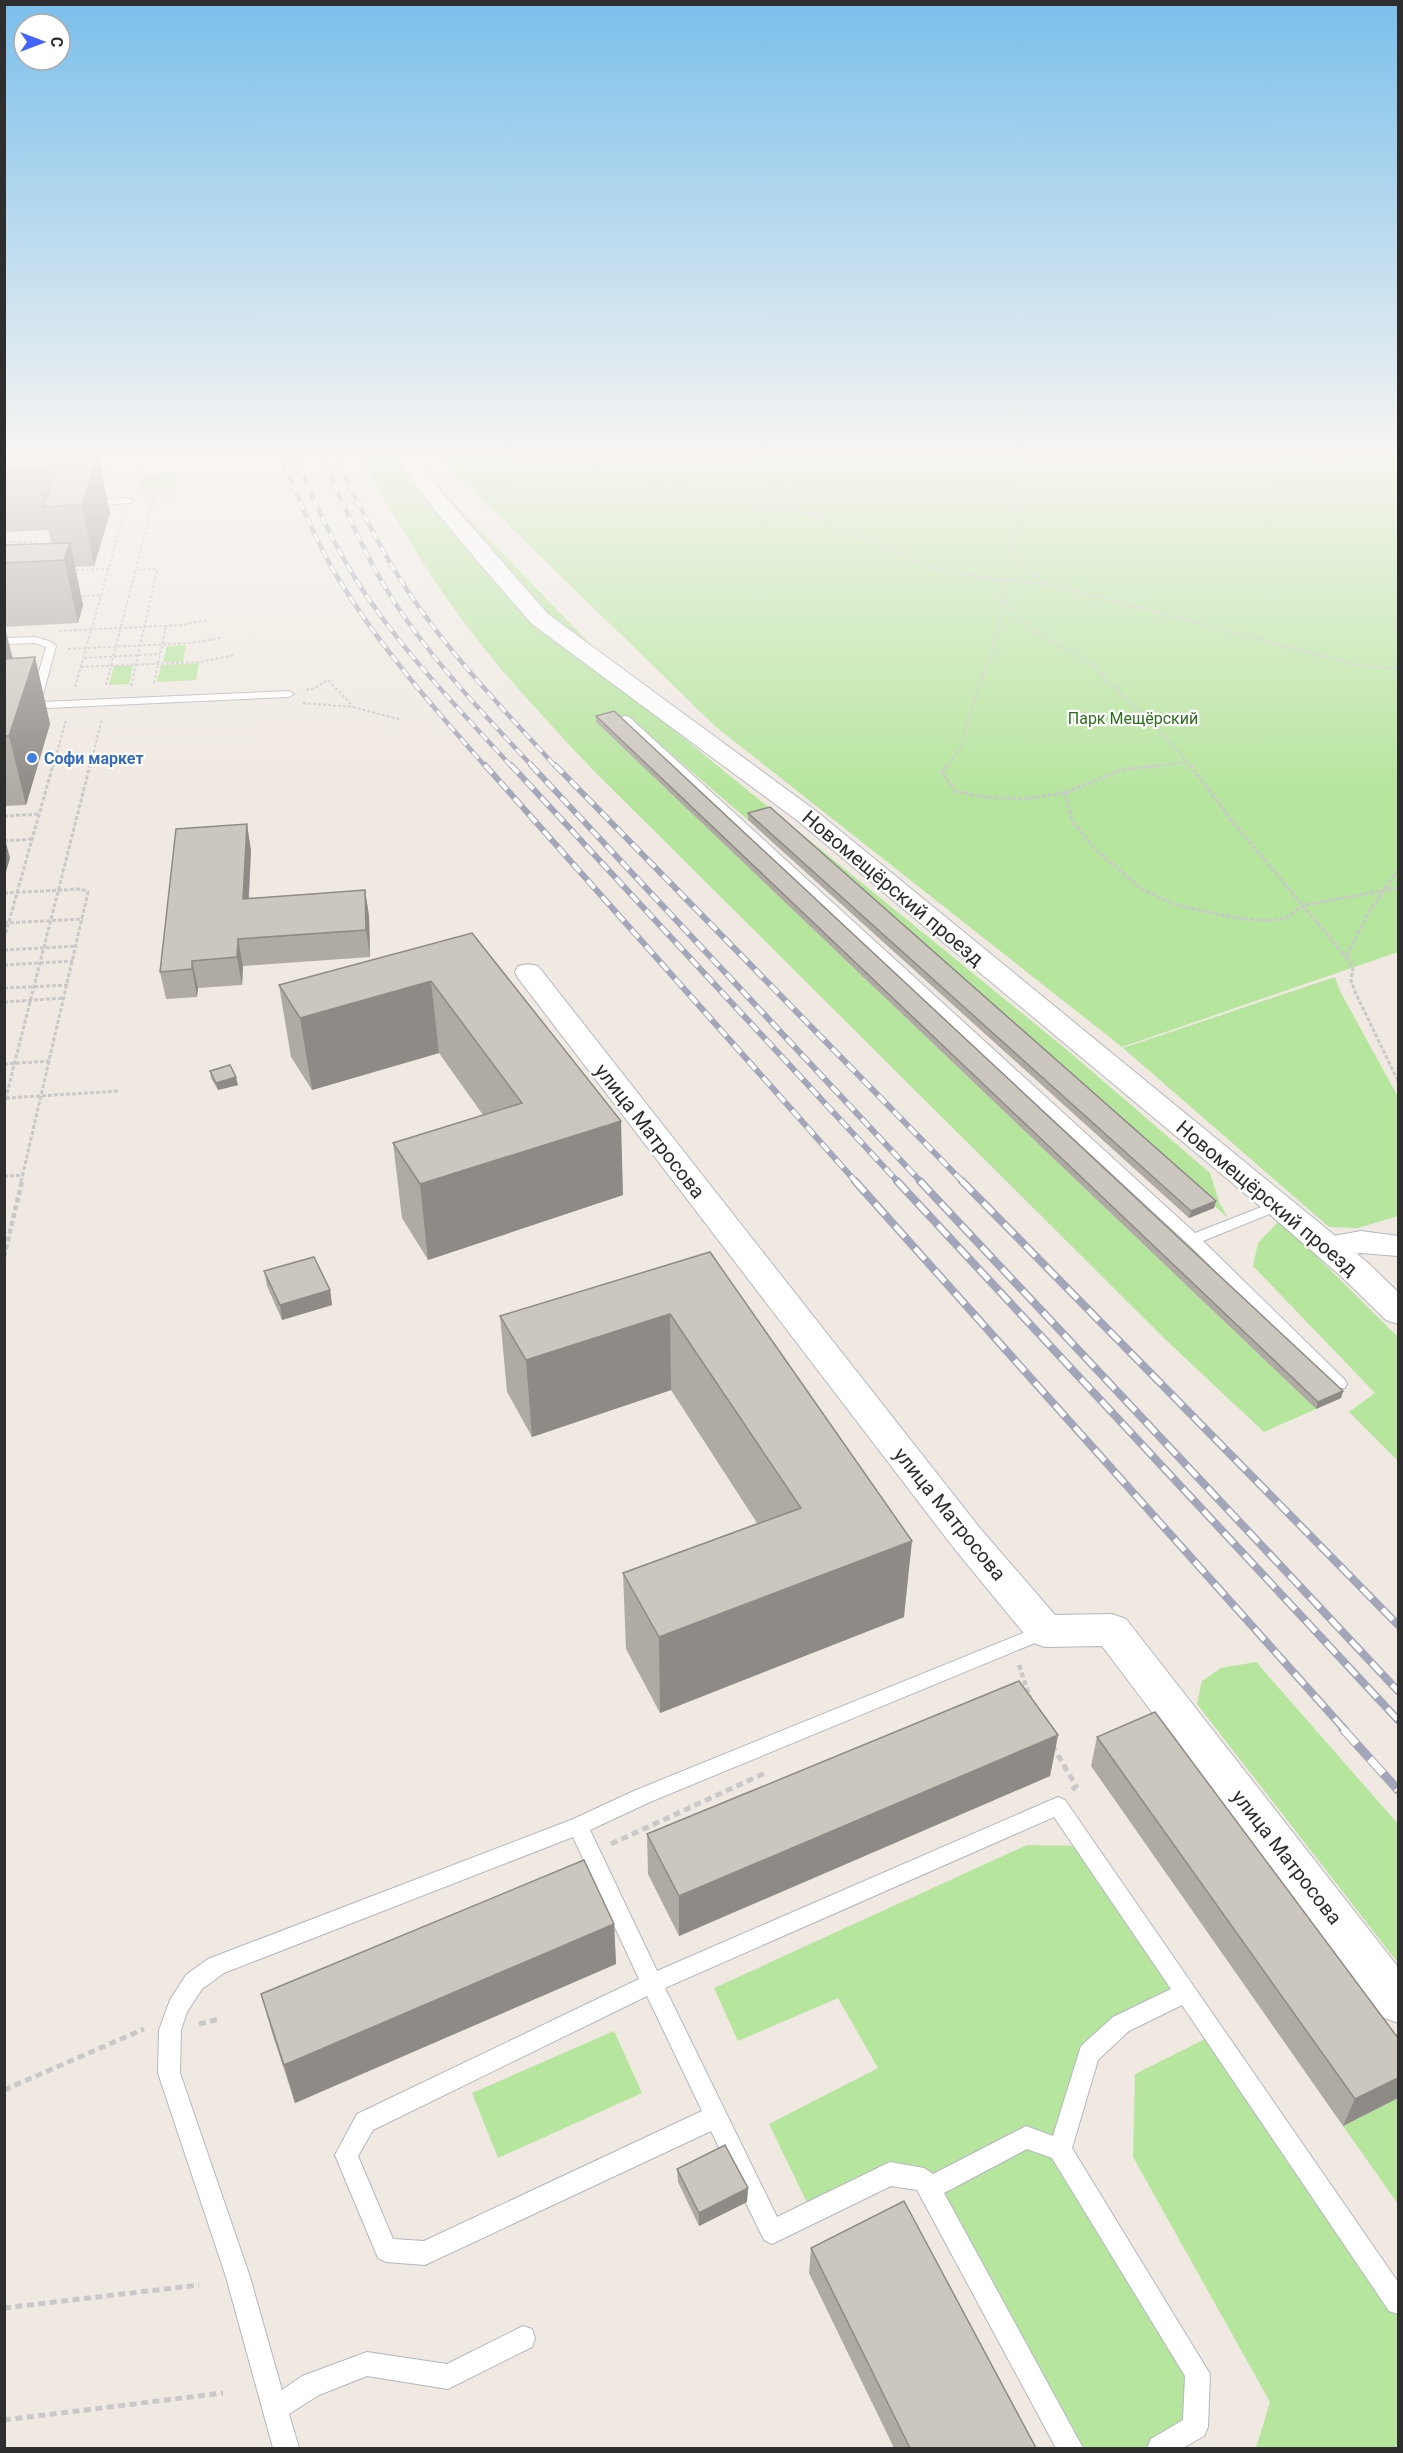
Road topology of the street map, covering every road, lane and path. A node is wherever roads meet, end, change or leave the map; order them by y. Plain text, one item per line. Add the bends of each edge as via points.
1 (110, 565) edge
2 (136, 565) edge
3 (491, 565) edge
4 (926, 565) edge
5 (1021, 565) edge
6 (109, 569) junction
7 (135, 570) junction
8 (61, 571) edge
9 (1005, 581) junction
10 (1049, 584) junction
11 (101, 596) junction
12 (76, 597) dead end
13 (1003, 600) junction
14 (208, 620) dead end
15 (166, 626) junction
16 (145, 627) junction
17 (120, 628) junction
18 (92, 629) junction
19 (58, 631) edge
20 (221, 638) dead end
21 (4, 642) edge
22 (162, 645) junction
23 (140, 646) junction
24 (116, 647) junction
25 (86, 648) junction
26 (52, 650) junction
27 (160, 654) junction
28 (138, 655) junction
29 (234, 655) dead end
30 (113, 656) junction
31 (84, 658) junction
32 (136, 664) junction
33 (158, 664) junction
34 (111, 665) junction
35 (81, 666) junction
36 (1398, 669) edge
37 (33, 672) edge
38 (45, 672) junction
39 (154, 683) dead end
40 (290, 694) junction
41 (127, 701) junction
42 (104, 703) junction
43 (70, 704) junction
44 (34, 706) junction
45 (4, 707) edge
46 (353, 707) junction
47 (625, 719) edge
48 (402, 720) dead end
49 (1188, 762) junction
50 (1065, 793) junction
51 (40, 814) junction
52 (4, 816) edge
53 (33, 839) junction
54 (4, 841) edge
55 (1398, 870) edge
56 (1398, 888) edge
57 (59, 890) junction
58 (1385, 891) junction
59 (17, 892) junction
60 (4, 893) edge
61 (1304, 905) junction
62 (83, 919) junction
63 (51, 921) junction
64 (7, 923) edge
65 (4, 939) edge
66 (77, 946) junction
67 (45, 947) junction
68 (4, 950) edge
69 (1346, 957) junction
70 (73, 961) junction
71 (40, 963) junction
72 (4, 965) edge
73 (528, 972) dead end
74 (68, 985) junction
75 (34, 987) junction
76 (4, 988) edge
77 (65, 998) junction
78 (31, 1000) junction
79 (4, 1002) edge
80 (50, 1061) junction
81 (15, 1063) junction
82 (4, 1064) edge
83 (1398, 1081) edge
84 (119, 1091) dead end
85 (42, 1096) junction
86 (5, 1098) edge
87 (4, 1105) edge
88 (24, 1175) junction
89 (4, 1176) edge
90 (1280, 1205) junction
91 (1193, 1240) junction
92 (1328, 1246) junction
93 (1398, 1246) edge
94 (4, 1257) edge
95 (1398, 1312) edge
96 (1339, 1384) edge
97 (1046, 1631) junction
98 (1018, 1664) dead end
99 (1032, 1702) edge
100 (1049, 1740) edge
101 (1058, 1806) junction
102 (578, 1826) junction
103 (650, 1984) junction
104 (1186, 1992) junction
105 (1398, 2002) edge
106 (141, 2028) dead end
107 (4, 2090) edge
108 (717, 2115) junction
109 (1060, 2150) junction
110 (929, 2189) junction
111 (199, 2285) dead end
112 (1398, 2302) edge
113 (4, 2308) edge
114 (524, 2338) dead end
115 (223, 2393) dead end
116 (275, 2409) junction
117 (4, 2420) edge
118 (286, 2448) edge
119 (1070, 2448) edge
120 (1160, 2448) edge

1 - 6 path
2 - 7 path
3 - 90 street, Новомещёрский проезд via 540,619 807,816
4 - 9 path
5 - 10 path
6 - 8 path
6 - 11 path
7 - 16 path via 158,572
7 - 17 path
9 - 10 path
9 - 13 path
10 - 36 path via 1357,665
11 - 12 path
11 - 18 path
13 - 49 path via 1032,630 1085,659
13 - 50 path via 992,655 978,687 960,750 942,772 956,791 981,797 1024,799
14 - 15 path
15 - 16 path
15 - 22 path
16 - 17 path
16 - 23 path
17 - 18 path
17 - 24 path
18 - 19 path
18 - 25 path
20 - 22 path
21 - 26 lane via 42,641
22 - 23 path
22 - 27 path
23 - 24 path
23 - 28 path
24 - 25 path
24 - 30 path
25 - 26 path
25 - 31 path
26 - 38 lane
27 - 28 path
27 - 33 path
28 - 30 path
28 - 32 path
29 - 33 path
30 - 31 path
30 - 34 path
31 - 35 path
32 - 33 path
32 - 34 path
32 - 41 path
33 - 39 path
34 - 35 path
34 - 42 path
35 - 43 path
37 - 38 lane
38 - 44 lane
40 - 41 lane
40 - 46 path via 288,703
40 - 46 path via 315,688 328,680
41 - 42 lane
42 - 43 lane
42 - 57 path
43 - 44 lane
43 - 51 path
44 - 45 lane
46 - 48 path
47 - 91 lane
49 - 50 path via 1121,770
49 - 61 path
50 - 61 path via 1072,821 1095,849 1142,889 1178,905 1266,921 1287,918
51 - 52 path
51 - 53 path
53 - 54 path
53 - 59 path
55 - 58 path
56 - 58 path
57 - 59 path
57 - 62 path via 88,892
57 - 63 path
58 - 61 path
58 - 69 path via 1369,912
59 - 60 path
59 - 64 path
61 - 69 path
62 - 63 path
62 - 66 path
63 - 64 path
63 - 67 path
64 - 65 path
66 - 67 path
66 - 70 path
67 - 68 path
67 - 71 path
69 - 83 path via 1353,967 1351,981 1356,994
70 - 71 path
70 - 74 path
71 - 72 path
71 - 75 path
73 - 97 street, улица Матросова via 960,1529
74 - 75 path
74 - 77 path
75 - 76 path
75 - 78 path
77 - 78 path
77 - 80 path
78 - 79 path
78 - 81 path
80 - 81 path
80 - 85 path
81 - 82 path
81 - 86 path
84 - 85 path
85 - 86 path
85 - 88 path
86 - 87 path
88 - 89 path
88 - 94 path
90 - 91 lane
90 - 92 street, Новомещёрский проезд
91 - 96 lane
92 - 93 street via 1361,1242
92 - 95 street, Новомещёрский проезд
97 - 102 lane via 654,1791
97 - 105 street, улица Матросова via 1112,1630
98 - 99 path
100 - 101 path via 1076,1786
101 - 103 lane
101 - 104 lane
102 - 103 lane
102 - 116 lane via 216,1966 194,1982 178,2007 170,2030 169,2073 238,2277
103 - 108 lane
103 - 108 lane via 365,2122 346,2156 386,2250 425,2253
104 - 109 lane via 1121,2024 1089,2054
104 - 112 lane
106 - 107 path
108 - 110 lane via 772,2232 890,2174 924,2180
109 - 110 lane via 1026,2137
109 - 120 lane via 1198,2374 1195,2427
110 - 119 lane
111 - 113 path
114 - 116 lane via 448,2377 367,2364 311,2385
115 - 117 path
116 - 118 lane

